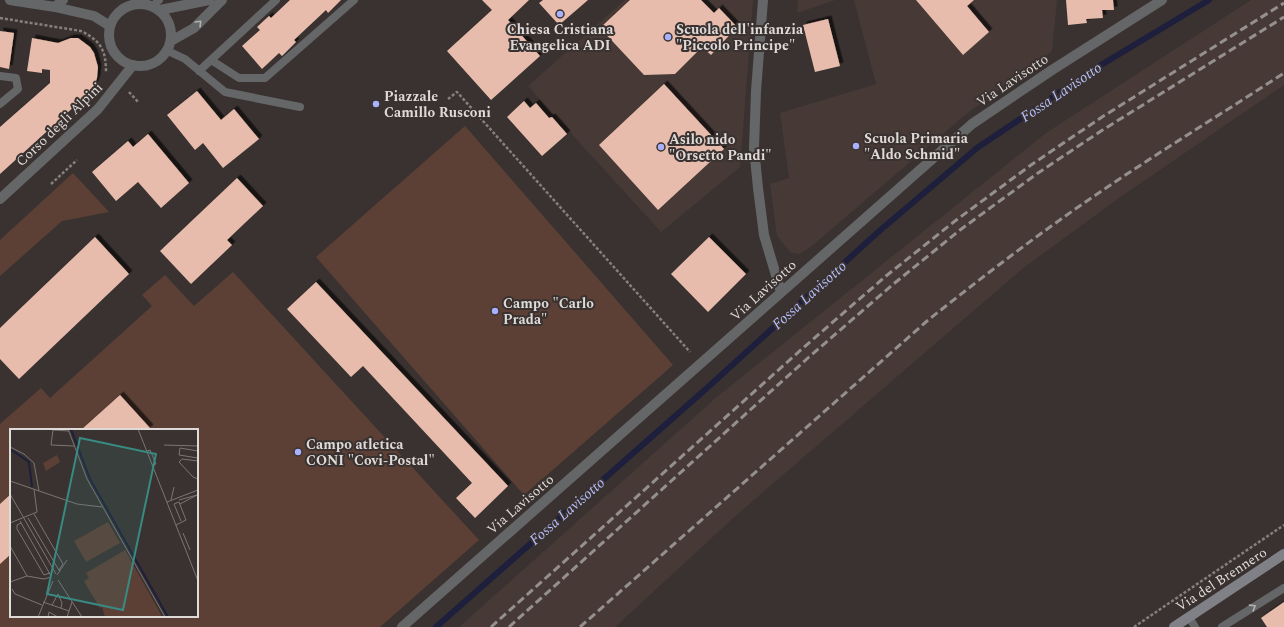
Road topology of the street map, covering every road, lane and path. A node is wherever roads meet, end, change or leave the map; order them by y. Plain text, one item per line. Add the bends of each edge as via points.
1 (10, 0) edge
2 (64, 0) edge
3 (209, 0) edge
4 (222, 0) edge
5 (276, 0) edge
6 (354, 0) edge
7 (764, 0) edge
8 (1162, 0) edge
9 (152, 4) edge
10 (55, 7) junction
11 (0, 18) edge
12 (110, 26) junction
13 (170, 46) junction
14 (211, 60) junction
15 (133, 65) junction
16 (199, 71) junction
17 (106, 75) dead end
18 (0, 76) edge
19 (448, 99) dead end
20 (0, 104) edge
21 (300, 107) dead end
22 (77, 160) dead end
23 (51, 184) dead end
24 (0, 198) edge
25 (781, 292) junction
26 (701, 364) junction
27 (1284, 525) edge
28 (1284, 554) edge
29 (1284, 588) edge
30 (1189, 617) junction
31 (402, 627) edge
32 (1134, 627) edge
33 (1174, 627) edge
34 (1195, 627) edge
35 (1222, 627) edge

1 - 10 street
2 - 10 street
3 - 9 street
13 -> 4 street via 194,28
5 - 14 lane
6 - 14 lane via 265,78 239,78
7 - 25 street via 754,148 764,234
8 - 25 street, Via Lavisotto via 972,124
9 - 12 street via 130,5 117,13
9 - 13 street via 170,23
10 - 12 street via 94,16
11 - 17 path via 81,31 92,36 101,46 106,58
12 - 15 street via 110,44 119,58
13 - 15 street via 155,63 145,66
13 - 16 lane
14 - 16 lane
15 - 24 street, Corso degli Alpini via 98,109
16 - 21 lane via 225,92
18 - 20 lane via 16,78 18,89
19 - 26 path via 457,92
22 - 23 path
25 - 26 street, Via Lavisotto
26 - 31 street, Via Lavisotto
27 - 32 path
28 - 30 main road, Via del Brennero
35 -> 29 lane
30 - 33 main road, Via del Brennero
30 - 34 lane

